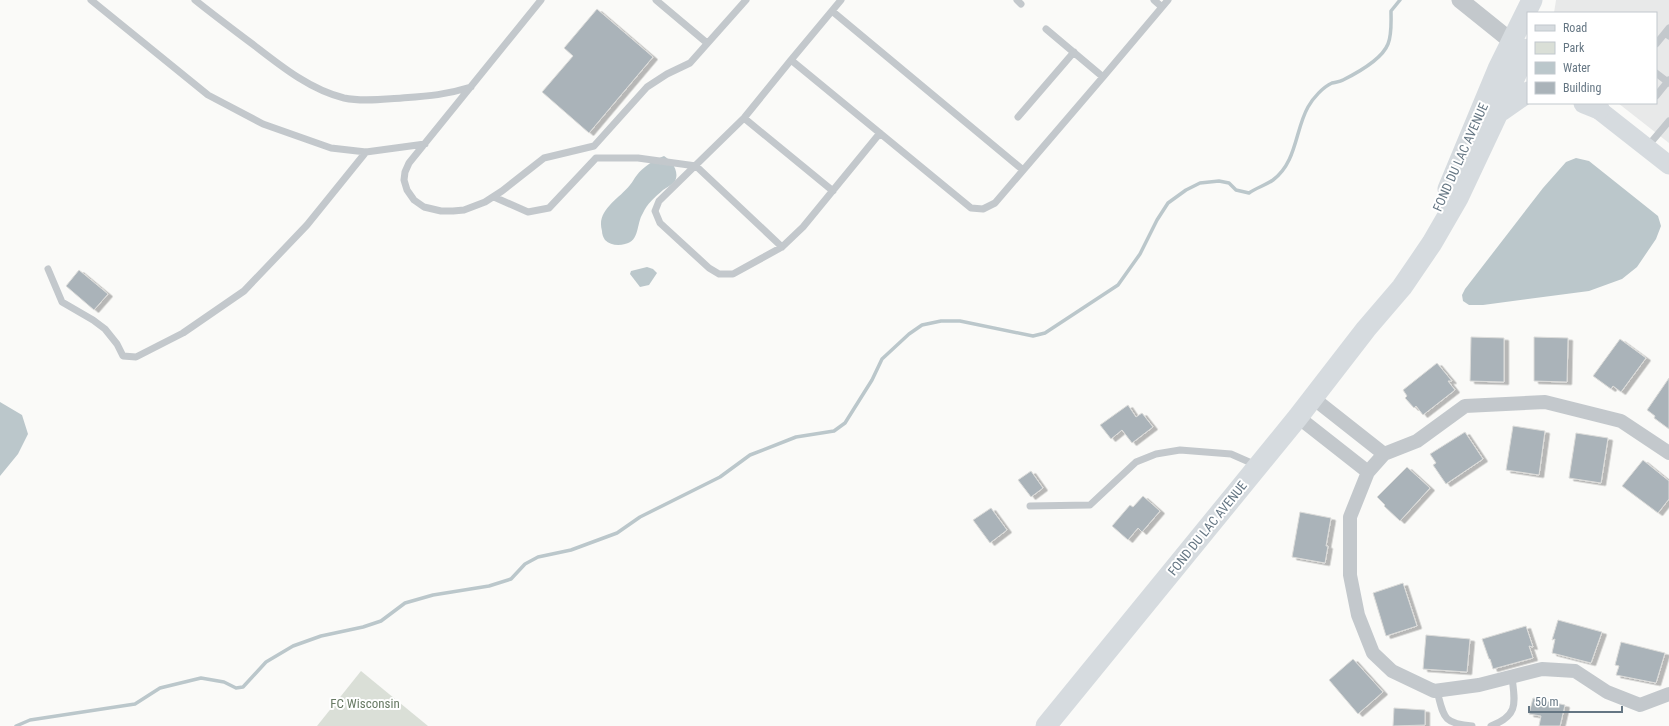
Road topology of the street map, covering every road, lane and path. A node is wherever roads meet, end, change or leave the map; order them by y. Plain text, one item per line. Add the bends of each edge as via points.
1 (91, 0) edge
2 (195, 0) edge
3 (541, 0) edge
4 (656, 0) edge
5 (746, 0) edge
6 (841, 0) edge
7 (1154, 0) edge
8 (1168, 0) edge
9 (1460, 0) edge
10 (1532, 0) edge
11 (1546, 0) edge
12 (1162, 7) junction
13 (832, 11) junction
14 (1530, 12) edge
15 (1542, 12) edge
16 (1527, 27) edge
17 (1046, 29) dead end
18 (1668, 32) edge
19 (707, 43) junction
20 (1657, 43) edge
21 (1523, 49) edge
22 (1074, 52) junction
23 (791, 60) junction
24 (1657, 74) edge
25 (1103, 77) junction
26 (1668, 81) edge
27 (471, 87) junction
28 (1527, 93) edge
29 (1657, 95) edge
30 (1591, 105) edge
31 (1499, 113) junction
32 (1018, 117) dead end
33 (744, 118) junction
34 (1669, 121) edge
35 (880, 133) junction
36 (425, 144) junction
37 (1647, 147) junction
38 (366, 152) junction
39 (1669, 165) edge
40 (696, 166) junction
41 (1023, 170) junction
42 (833, 191) junction
43 (494, 197) junction
44 (782, 247) junction
45 (48, 269) dead end
46 (1366, 329) junction
47 (1313, 398) junction
48 (1298, 417) junction
49 (1669, 453) edge
50 (1384, 454) junction
51 (1258, 466) junction
52 (1368, 472) junction
53 (1030, 506) dead end
54 (1512, 677) junction
55 (1437, 691) junction
56 (1669, 694) edge
57 (1046, 726) edge
58 (1472, 726) edge
59 (1491, 726) edge

1 - 38 lane via 208,95 263,124 331,148
2 - 27 lane via 289,71 312,86 329,93 345,98 390,99 441,96
3 - 27 lane
4 - 19 lane
5 - 19 lane
6 - 13 lane
7 - 12 lane
8 - 12 lane
9 - 21 street
10 - 14 main road, FOND DU LAC AVENUE
11 - 15 main road
12 - 25 lane
13 - 23 lane
13 - 41 lane
16 - 21 main road, FOND DU LAC AVENUE
17 - 22 lane
18 - 20 lane
19 - 43 lane via 690,63 647,87 594,146 544,158
21 - 31 main road, FOND DU LAC AVENUE
21 - 46 main road, FOND DU LAC AVENUE via 1498,69 1446,193
22 - 25 lane
22 - 32 lane
23 - 33 lane
23 - 35 lane
24 - 26 lane
25 - 41 lane
26 - 29 lane
27 - 36 lane
28 - 31 main road
30 - 37 main road
31 - 46 main road, FOND DU LAC AVENUE via 1458,198 1432,243 1402,287
33 - 40 lane
33 - 42 lane
34 - 37 lane
35 - 41 lane via 971,208 983,209 995,203
35 - 42 lane
36 - 38 lane
36 - 43 lane via 405,172 407,190 414,200 424,207 454,211 469,208
37 - 39 main road
38 - 45 lane via 307,225 244,291 183,333 136,357 122,356 117,344 105,329 62,302
40 - 43 lane via 638,158 596,158 549,208 528,212
40 - 44 lane
40 - 44 lane via 660,201 655,212 660,223 708,268 719,274 733,274
42 - 44 lane via 804,228
46 - 47 main road, FOND DU LAC AVENUE
47 - 48 main road, FOND DU LAC AVENUE
47 - 50 street
48 - 51 main road, FOND DU LAC AVENUE
48 - 52 street
49 - 50 street via 1621,421 1545,402 1465,406 1416,441
50 - 52 street
51 - 53 lane via 1231,454 1180,450 1162,453 1136,462 1090,505
51 - 57 main road, FOND DU LAC AVENUE
52 - 55 street via 1350,517 1350,575 1358,615 1373,653 1392,671
54 - 55 street
54 - 56 street via 1542,669 1575,671 1607,692 1640,705
54 - 59 lane via 1514,708 1503,721
55 - 58 lane via 1447,719 1455,724

